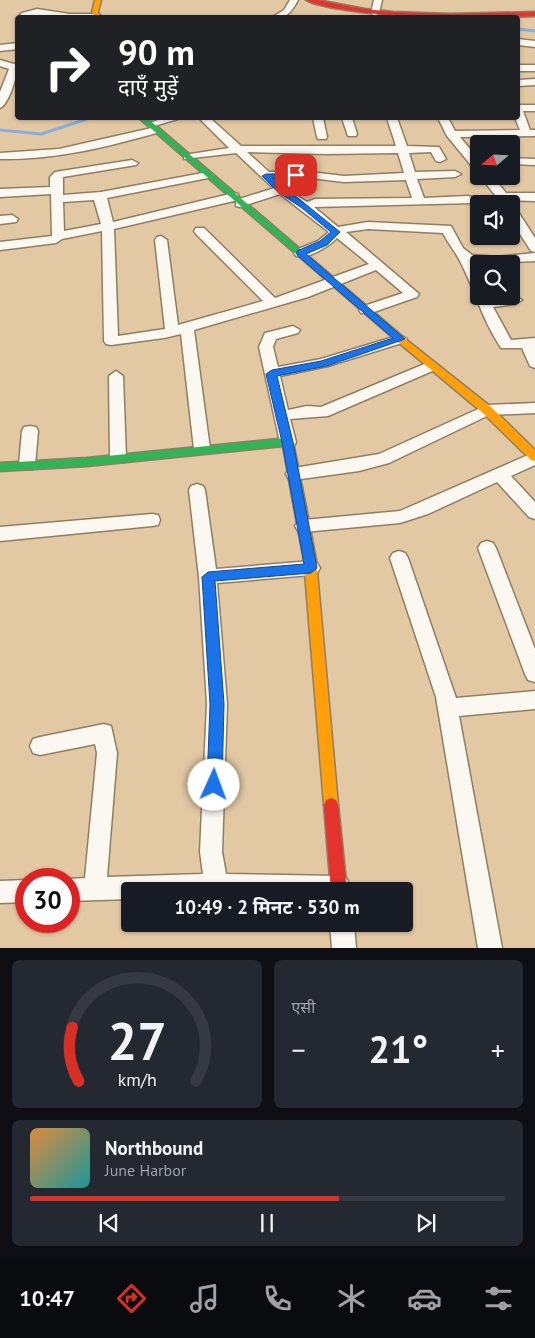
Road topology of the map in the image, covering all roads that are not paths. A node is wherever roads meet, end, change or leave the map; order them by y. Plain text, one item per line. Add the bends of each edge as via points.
1 (98, 0) edge
2 (294, 0) edge
3 (309, 0) edge
4 (378, 0) edge
5 (376, 13) junction
6 (535, 14) edge
7 (24, 15) edge
8 (60, 15) edge
9 (97, 15) edge
10 (281, 15) edge
11 (419, 15) edge
12 (514, 15) edge
13 (520, 42) edge
14 (535, 44) edge
15 (15, 46) edge
16 (0, 48) edge
17 (0, 63) edge
18 (15, 68) edge
19 (520, 68) edge
20 (535, 68) edge
21 (15, 70) edge
22 (535, 82) edge
23 (520, 83) edge
24 (2, 100) edge
25 (15, 100) edge
26 (535, 108) edge
27 (520, 110) edge
28 (520, 114) edge
29 (167, 120) edge
30 (206, 120) edge
31 (318, 120) edge
32 (348, 120) edge
33 (392, 120) edge
34 (444, 120) edge
35 (150, 124) edge
36 (530, 133) edge
37 (352, 134) dead end
38 (451, 134) junction
39 (322, 137) dead end
40 (234, 148) junction
41 (400, 150) junction
42 (470, 155) edge
43 (0, 156) edge
44 (188, 158) junction
45 (440, 159) dead end
46 (520, 161) edge
47 (535, 162) edge
48 (132, 163) dead end
49 (455, 174) dead end
50 (208, 175) junction
51 (411, 175) junction
52 (266, 176) junction
53 (493, 185) edge
54 (281, 190) junction
55 (0, 193) edge
56 (57, 195) junction
57 (501, 195) edge
58 (101, 196) junction
59 (535, 197) edge
60 (520, 198) edge
61 (237, 200) junction
62 (468, 200) dead end
63 (419, 202) junction
64 (305, 206) junction
65 (535, 225) edge
66 (108, 226) junction
67 (521, 226) joint
68 (200, 232) dead end
69 (336, 232) junction
70 (58, 236) junction
71 (161, 240) dead end
72 (0, 246) edge
73 (535, 248) edge
74 (300, 253) junction
75 (464, 256) junction
76 (535, 257) edge
77 (378, 265) junction
78 (470, 270) edge
79 (333, 282) junction
80 (272, 303) junction
81 (485, 305) edge
82 (366, 310) junction
83 (179, 330) junction
84 (293, 330) dead end
85 (400, 339) junction
86 (531, 343) edge
87 (535, 362) edge
88 (432, 366) junction
89 (272, 374) junction
90 (116, 376) dead end
91 (535, 408) edge
92 (487, 410) junction
93 (282, 416) junction
94 (30, 431) dead end
95 (288, 442) junction
96 (202, 449) junction
97 (118, 458) junction
98 (535, 458) edge
99 (27, 465) junction
100 (0, 467) edge
101 (294, 474) junction
102 (499, 474) junction
103 (197, 490) dead end
104 (535, 513) edge
105 (152, 520) dead end
106 (304, 526) junction
107 (0, 534) edge
108 (487, 548) dead end
109 (399, 558) dead end
110 (311, 568) junction
111 (208, 577) junction
112 (535, 674) edge
113 (535, 700) edge
114 (448, 708) junction
115 (40, 746) dead end
116 (216, 882) edge
117 (338, 882) edge
118 (121, 888) edge
119 (95, 889) junction
120 (80, 890) edge
121 (15, 891) edge
122 (0, 892) edge
123 (343, 932) edge
124 (344, 948) edge
125 (490, 948) edge

1 - 9 street via 95,12
2 - 10 street via 287,12
3 - 5 street
4 - 5 street
5 - 11 street
6 - 12 street
7 - 8 street via 41,12
13 - 14 street
15 - 16 street
17 - 18 street
19 - 20 street
21 - 24 street
22 - 23 street
24 - 25 street
26 - 27 street
28 - 36 street
29 - 35 street
30 - 40 street
31 - 39 street
32 - 37 street
33 - 41 street
34 - 38 street
35 - 43 street via 78,149 34,156
35 - 44 street
36 - 38 street
38 - 42 street
40 - 41 street
40 - 44 street
40 - 52 street
41 - 45 street via 435,149
41 - 51 street
44 - 50 street
46 - 47 street
48 - 56 street via 65,172 56,177
49 - 51 street
50 - 58 street
50 - 61 street
51 - 52 street via 344,179 310,175
51 - 63 street
52 - 54 street
53 - 57 street
54 - 61 street
54 - 64 street
55 - 56 street
56 - 58 street
56 - 70 street
58 - 66 street
59 - 60 street
61 - 66 street
61 - 74 street
62 - 63 street
63 - 64 street via 315,203
64 - 69 street
65 - 67 street
66 - 70 street
66 - 83 street via 111,341
67 - 73 street
68 - 80 street
69 - 74 street via 324,243
69 - 75 street via 344,228 392,225 415,230 446,229
69 - 77 street
70 - 72 street via 51,242
71 - 83 street
74 - 79 street
75 - 76 street via 492,262
75 - 78 street
77 - 79 street
77 - 82 street via 412,294
79 - 80 street
79 - 82 street
80 - 83 street
81 - 86 street via 506,345
82 - 85 street
83 - 96 street
84 - 89 street via 270,336 266,347
85 - 88 street
85 - 89 street via 323,364
86 - 87 street
88 - 92 street
88 - 93 street via 323,412 307,411
89 - 93 street
90 - 97 street
91 - 92 street
92 - 98 street
92 - 101 street via 383,459
93 - 95 street
94 - 99 street
95 - 96 street
95 - 101 street
96 - 97 street
97 - 99 street
98 - 102 street
99 - 100 street
101 - 106 street
102 - 104 street
102 - 106 street via 422,510 400,516
103 - 111 street
105 - 107 street
106 - 110 street
108 - 112 street
109 - 114 street
110 - 111 street
110 - 117 street
111 - 116 street via 217,704 211,852
113 - 114 street
114 - 125 street
115 - 119 street via 104,733 107,753
118 - 119 street
119 - 120 street
121 - 122 street
123 - 124 street

